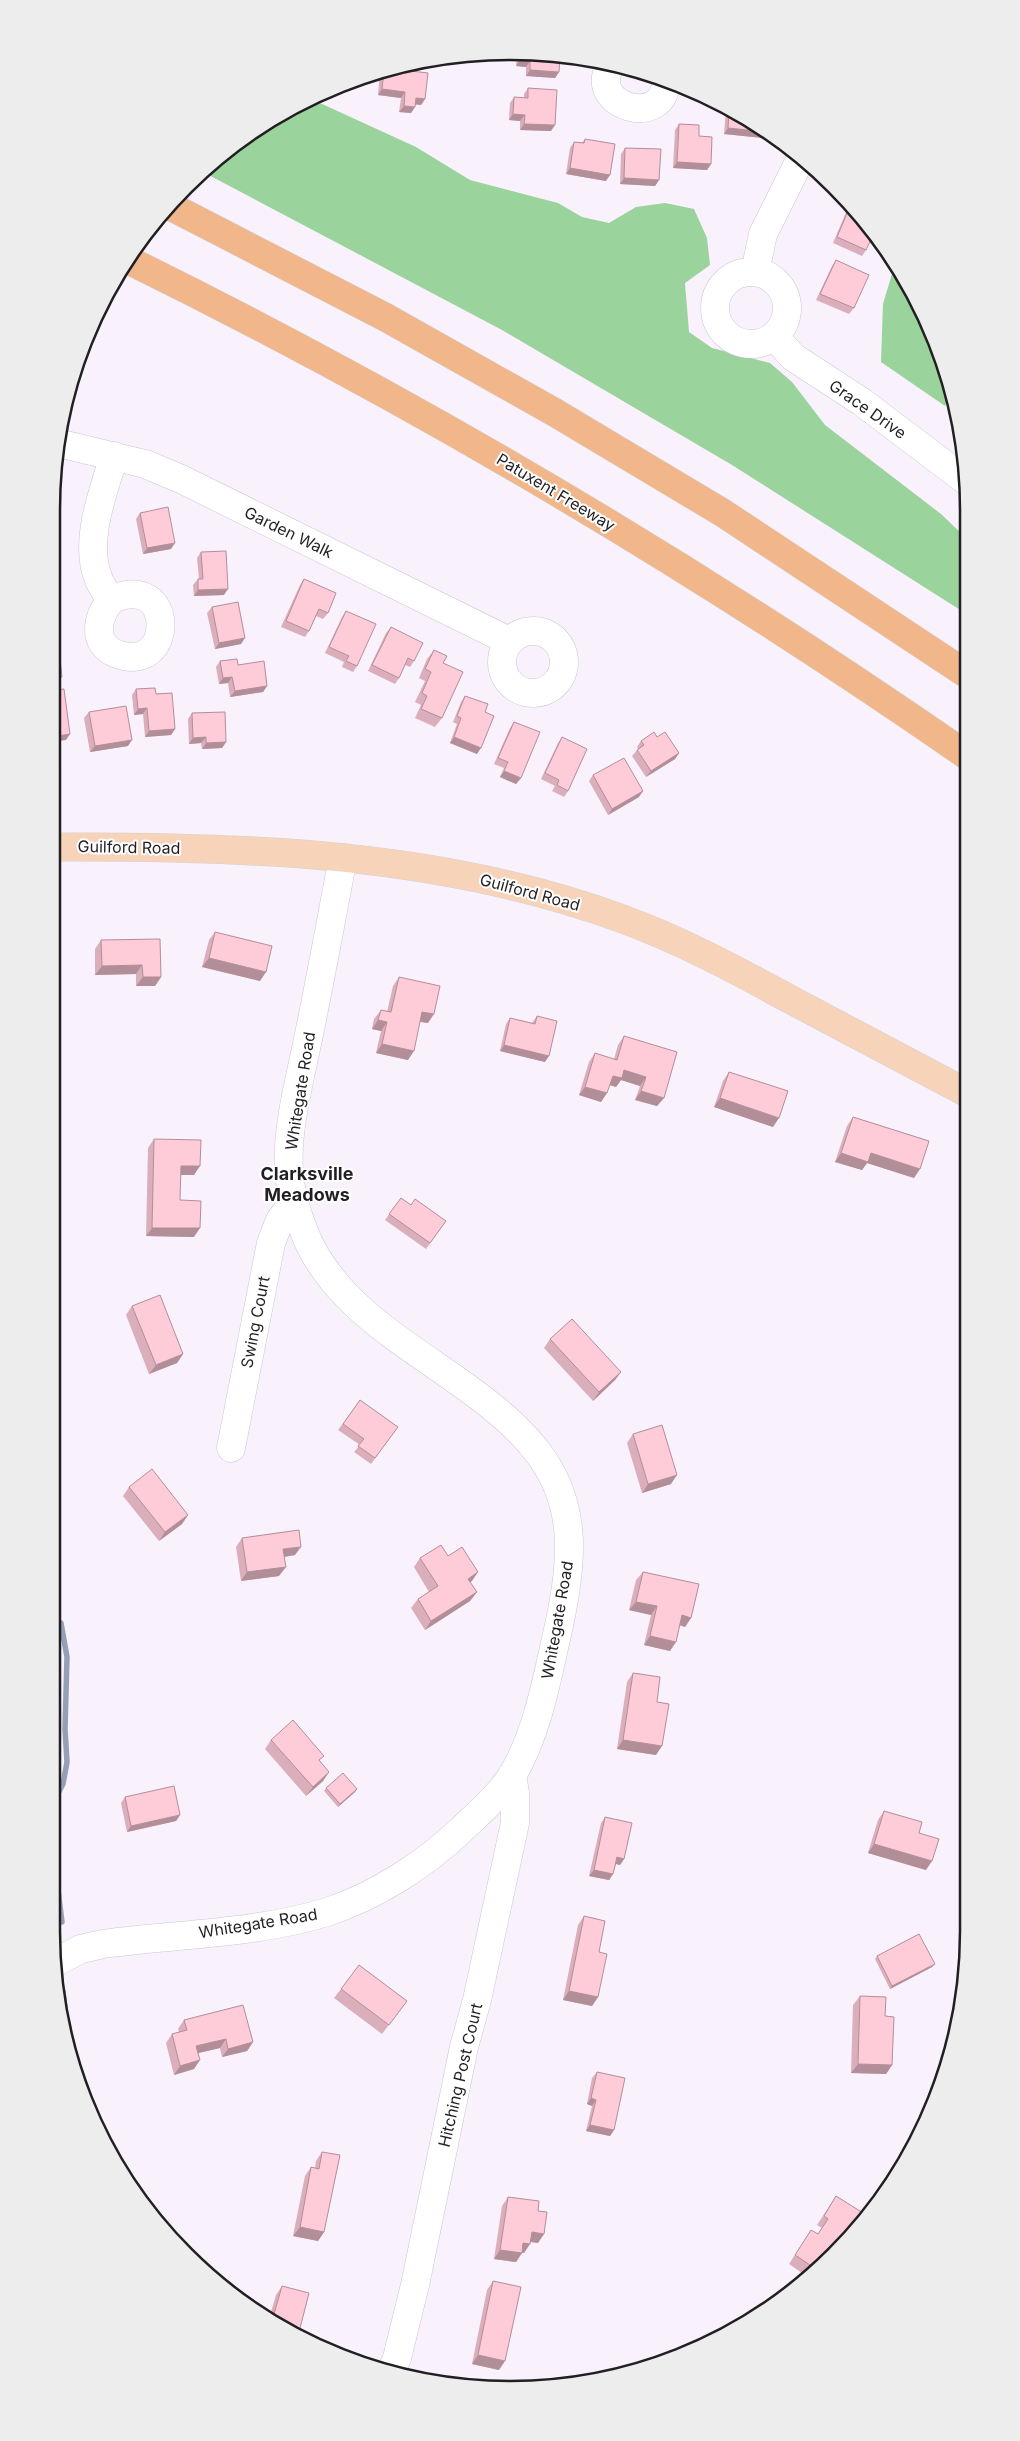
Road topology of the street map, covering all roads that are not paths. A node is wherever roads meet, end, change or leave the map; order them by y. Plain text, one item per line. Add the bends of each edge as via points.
1 (609, 71) edge
2 (664, 87) edge
3 (798, 164) edge
4 (176, 209) edge
5 (134, 263) edge
6 (755, 272) junction
7 (774, 336) junction
8 (65, 445) edge
9 (114, 456) junction
10 (958, 475) edge
11 (111, 600) dead end
12 (509, 641) dead end
13 (960, 670) edge
14 (960, 751) edge
15 (60, 847) edge
16 (343, 858) junction
17 (960, 1090) edge
18 (294, 1202) junction
19 (231, 1448) dead end
20 (512, 1775) junction
21 (61, 1959) edge
22 (393, 2366) edge

1 - 2 street via 609,91 621,104 632,109 653,104 662,95
3 - 6 street via 764,234
4 - 13 highway via 385,317 554,412 723,513
5 - 14 highway, Patuxent Freeway via 353,376 524,473 807,647
6 - 7 street via 774,279 782,287 787,301 782,328
6 - 7 street via 738,273 721,287 714,303 715,316 727,336 738,342 764,342
7 - 10 street, Grace Drive via 793,357 862,402
8 - 9 street, Garden Walk
9 - 11 street via 97,518 94,543 99,580
9 - 12 street, Garden Walk via 181,479
15 - 16 main road, Guilford Road via 153,846
16 - 17 main road, Guilford Road via 466,875 566,900 622,919 728,966
16 - 18 street, Whitegate Road via 291,1135 289,1170
18 - 19 street, Swing Court via 280,1220 271,1243
18 - 20 street, Whitegate Road via 304,1233 343,1291 367,1315 508,1419 538,1452 564,1502 570,1547 562,1615 534,1726
20 - 21 street, Whitegate Road via 454,1837 415,1867 362,1898 290,1921 103,1944 81,1949
20 - 22 street, Hitching Post Court via 516,1823 464,2047 415,2285

